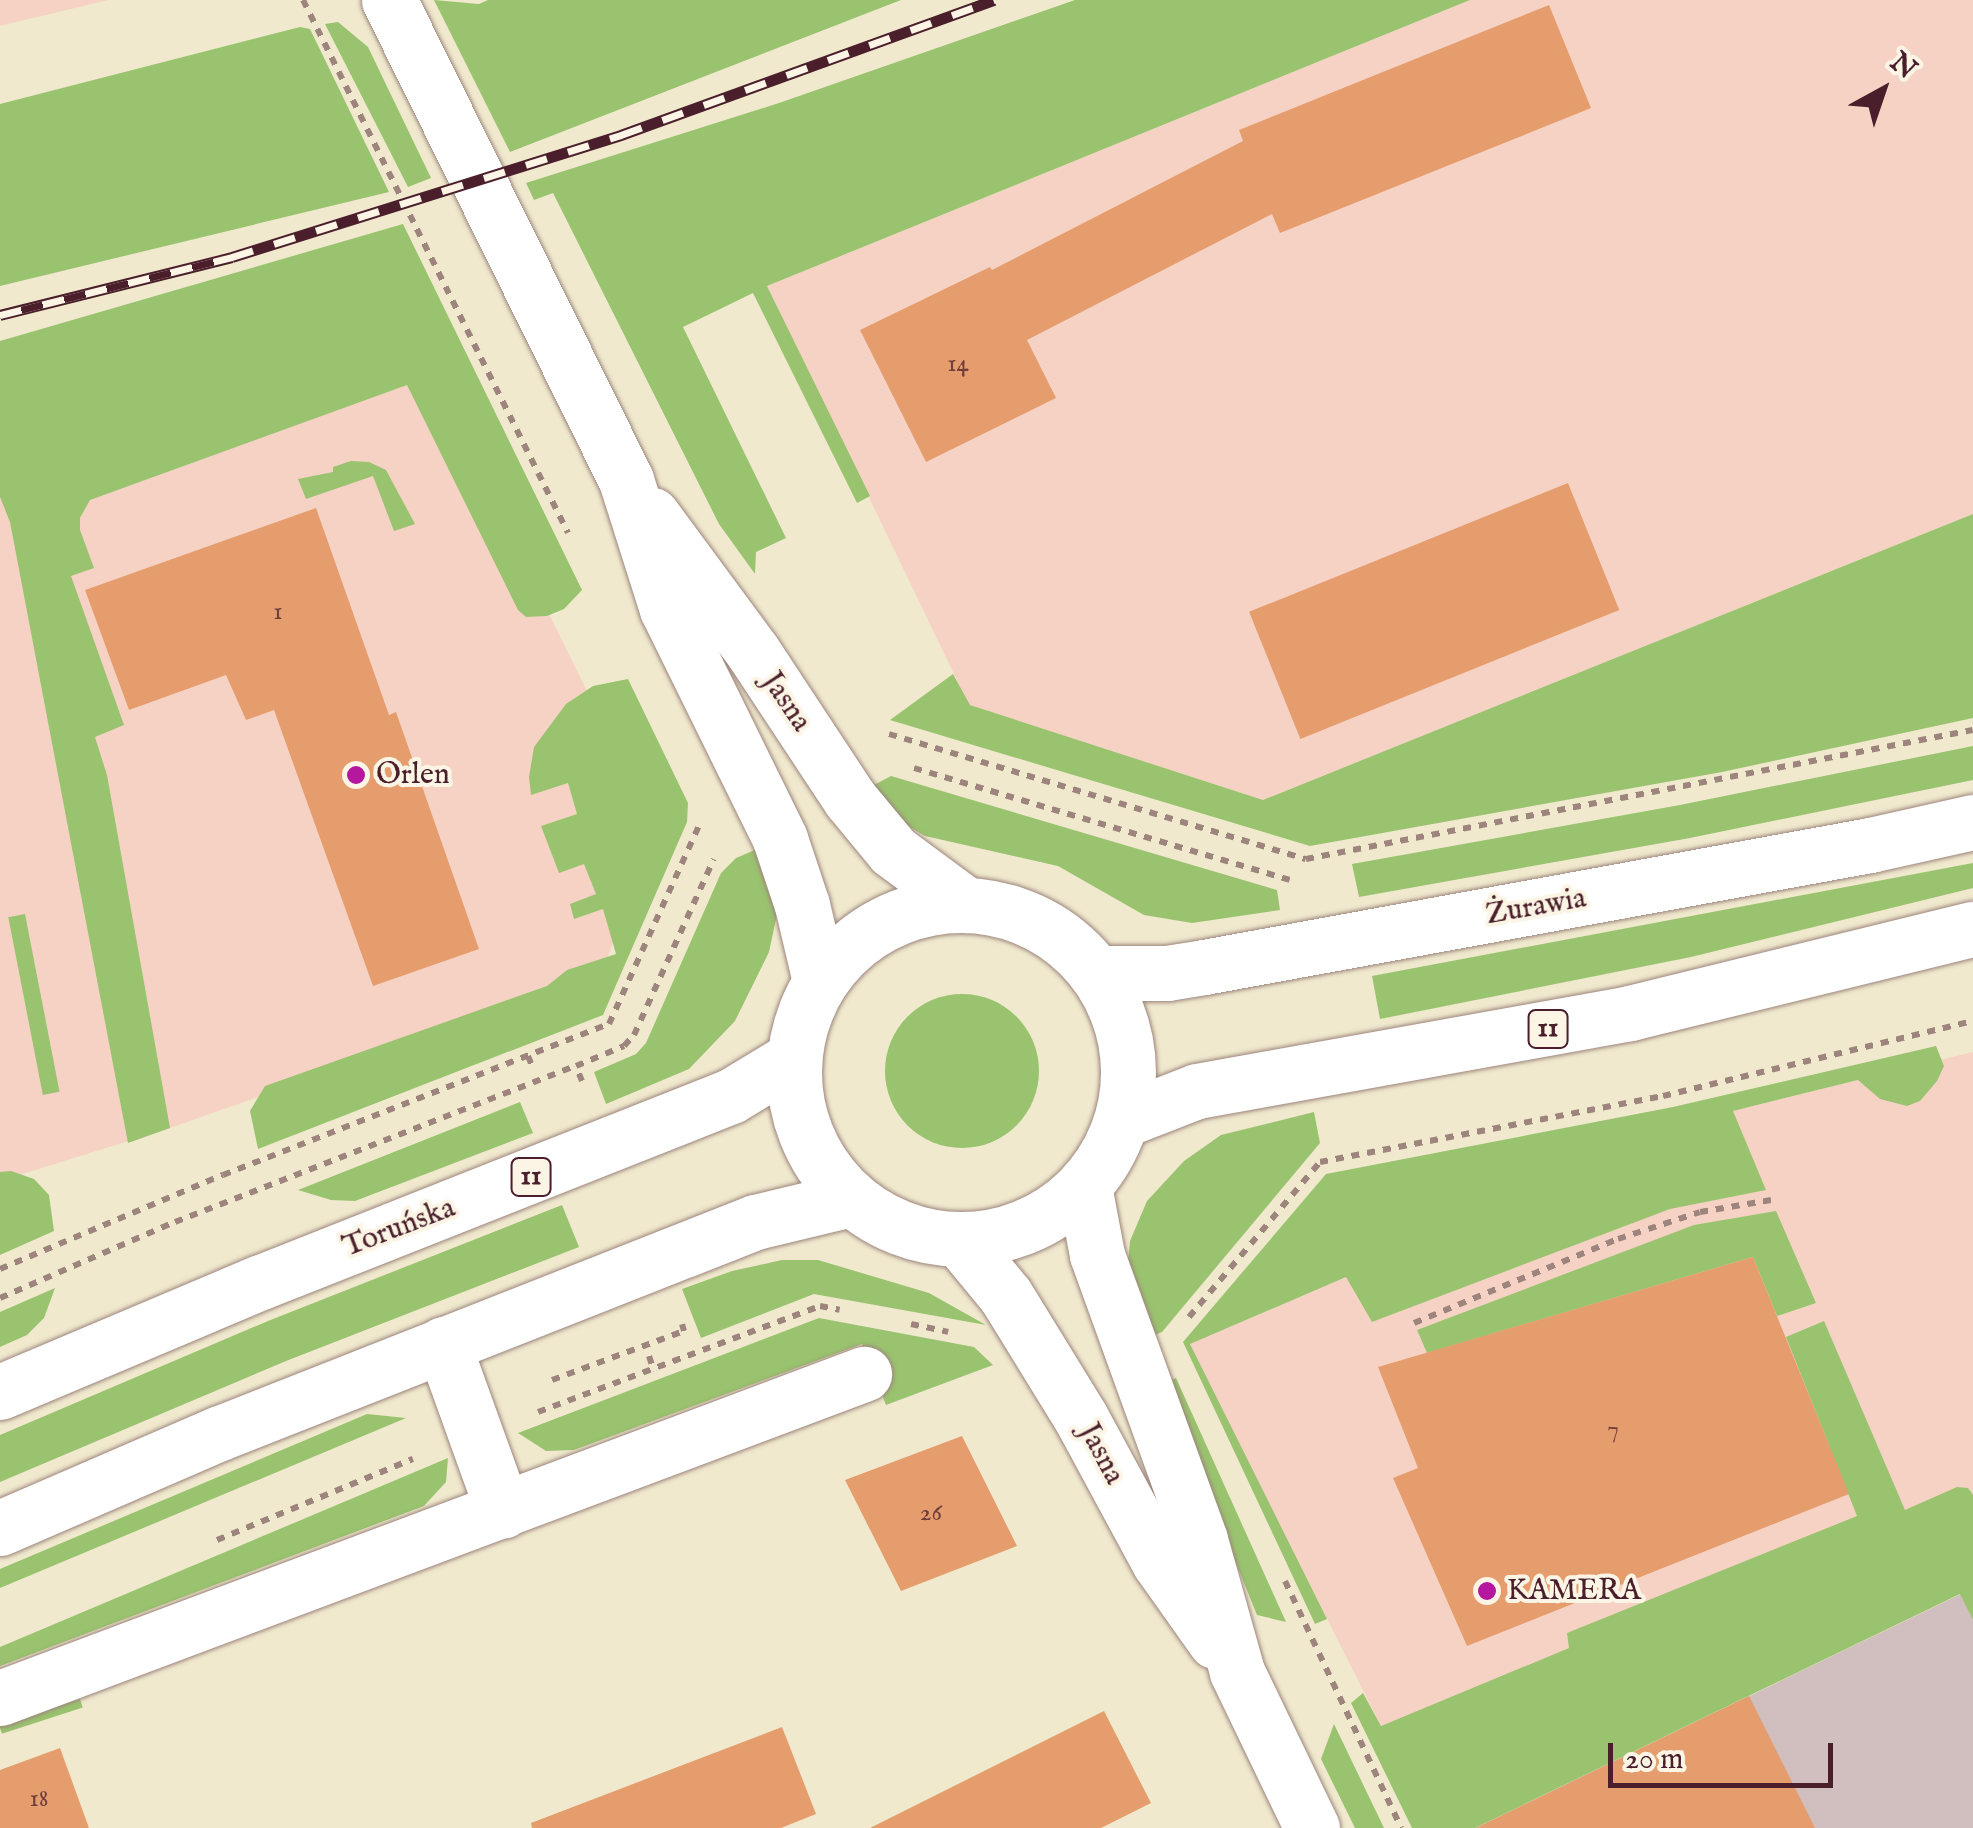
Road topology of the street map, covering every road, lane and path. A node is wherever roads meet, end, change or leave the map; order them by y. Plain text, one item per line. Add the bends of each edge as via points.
1 (303, 0) edge
2 (389, 0) edge
3 (626, 480) junction
4 (574, 546) dead end
5 (1973, 730) edge
6 (884, 732) dead end
7 (912, 767) dead end
8 (706, 817) dead end
9 (1973, 822) edge
10 (724, 849) dead end
11 (1292, 894) dead end
12 (966, 904) junction
13 (1973, 929) edge
14 (1096, 973) junction
15 (820, 980) junction
16 (1973, 1021) edge
17 (528, 1056) junction
18 (794, 1058) junction
19 (532, 1066) dead end
20 (576, 1066) junction
21 (588, 1095) dead end
22 (1122, 1120) junction
23 (1376, 1137) dead end
24 (1378, 1149) junction
25 (1084, 1186) junction
26 (851, 1199) junction
27 (1770, 1200) dead end
28 (960, 1240) junction
29 (0, 1270) edge
30 (0, 1298) edge
31 (1186, 1321) dead end
32 (1414, 1323) dead end
33 (442, 1344) junction
34 (649, 1356) dead end
35 (864, 1374) dead end
36 (0, 1392) edge
37 (476, 1435) junction
38 (503, 1511) junction
39 (0, 1528) edge
40 (199, 1547) dead end
41 (1237, 1672) junction
42 (0, 1698) edge
43 (1312, 1828) edge

1 - 4 path
2 - 3 main road, Jasna
3 - 12 main road, Jasna via 753,652 850,799 893,852
3 - 15 main road, Jasna via 667,609 780,839
5 - 6 path via 1306,859
7 - 11 path via 1290,880
8 - 17 path via 610,1024
9 - 14 main road, Żurawia via 1204,967
10 - 20 path via 712,860 634,1035
12 - 14 main road via 1047,928
12 - 15 main road via 883,923
13 - 22 main road, 11 via 1630,1014 1197,1091
14 - 22 main road via 1124,1035 1128,1086
15 - 18 main road
16 - 24 path via 1662,1096
17 - 19 path
17 - 29 path
18 - 26 main road via 809,1144
18 - 36 main road, Toruńska / 11 via 731,1096
20 - 21 path
20 - 30 path via 175,1222
22 - 25 main road
23 - 24 path
24 - 31 path via 1320,1162
25 - 28 main road via 1028,1226
25 - 41 main road, Jasna via 1097,1255 1200,1540
26 - 28 main road via 902,1229
26 - 33 main road via 777,1213
27 - 32 path via 1700,1212 1618,1240
28 - 41 main road, Jasna via 1006,1296 1158,1562
33 - 37 main road
33 - 39 main road
34 - 37 path via 654,1371
35 - 38 main road
37 - 38 main road
37 - 40 path
38 - 42 main road
41 - 43 main road, Jasna

